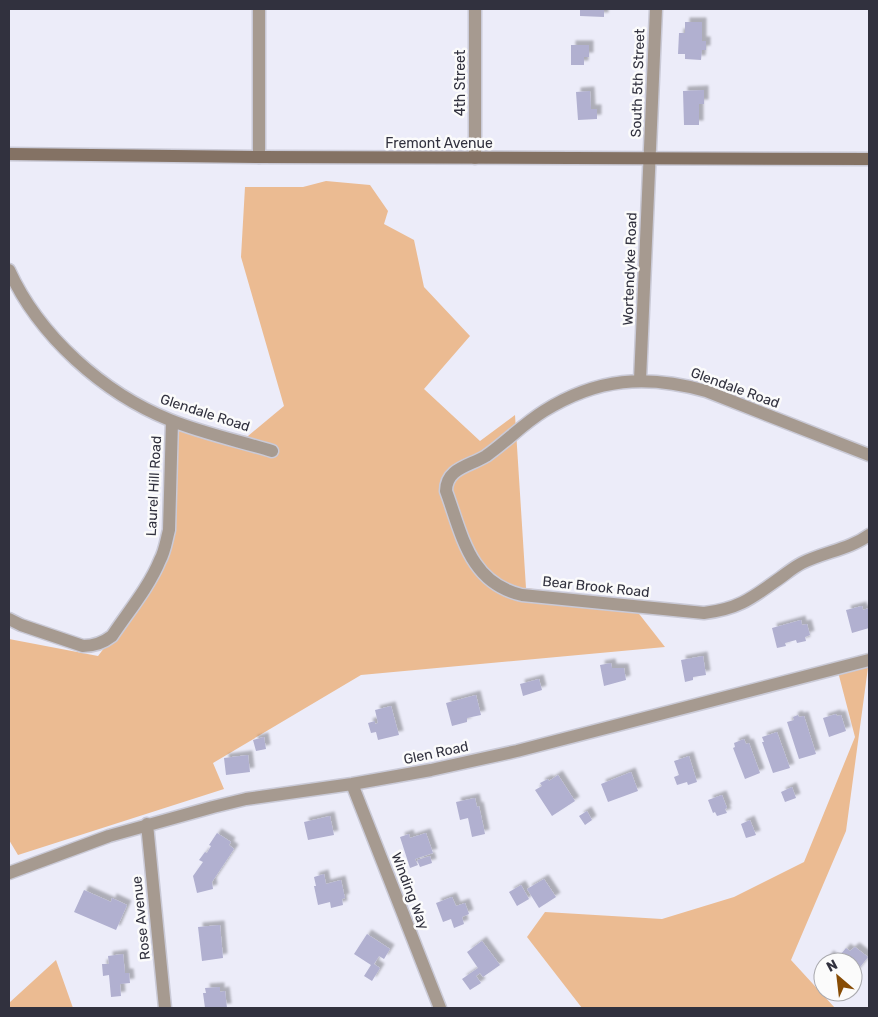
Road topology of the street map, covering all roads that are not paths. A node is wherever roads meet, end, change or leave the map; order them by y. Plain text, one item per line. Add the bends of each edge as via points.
1 (259, 9) edge
2 (475, 9) edge
3 (656, 9) edge
4 (9, 154) edge
5 (259, 157) junction
6 (475, 158) junction
7 (650, 158) junction
8 (869, 159) edge
9 (9, 270) edge
10 (640, 380) junction
11 (172, 421) junction
12 (509, 438) joint
13 (272, 451) dead end
14 (869, 455) edge
15 (869, 534) edge
16 (9, 619) edge
17 (869, 660) edge
18 (352, 784) junction
19 (147, 824) junction
20 (9, 873) edge
21 (165, 1008) edge
22 (440, 1008) edge

1 - 5 street
2 - 6 street, 4th Street
3 - 7 street, South 5th Street
4 - 5 street, Fremont Avenue
5 - 6 street, Fremont Avenue
6 - 7 street, Fremont Avenue
7 - 8 street, Fremont Avenue
7 - 10 street, Wortendyke Road
9 - 11 street, Glendale Road via 27,302 71,356 122,396
10 - 12 street, Glendale Road via 601,386 569,397 543,411
10 - 14 street, Glendale Road via 681,384 706,391
11 - 13 street, Glendale Road
11 - 16 street, Laurel Hill Road via 169,530 165,548 151,577 112,636 94,646 83,646
12 - 15 street, Bear Brook Road via 449,476 446,490 469,554 477,567 500,587 516,594 704,613 721,611 750,600 800,564 850,545
17 - 18 street, Glen Road via 517,751
18 - 19 street, Glen Road via 246,799
18 - 22 street, Winding Way
19 - 20 street, Glen Road
19 - 21 street, Rose Avenue

